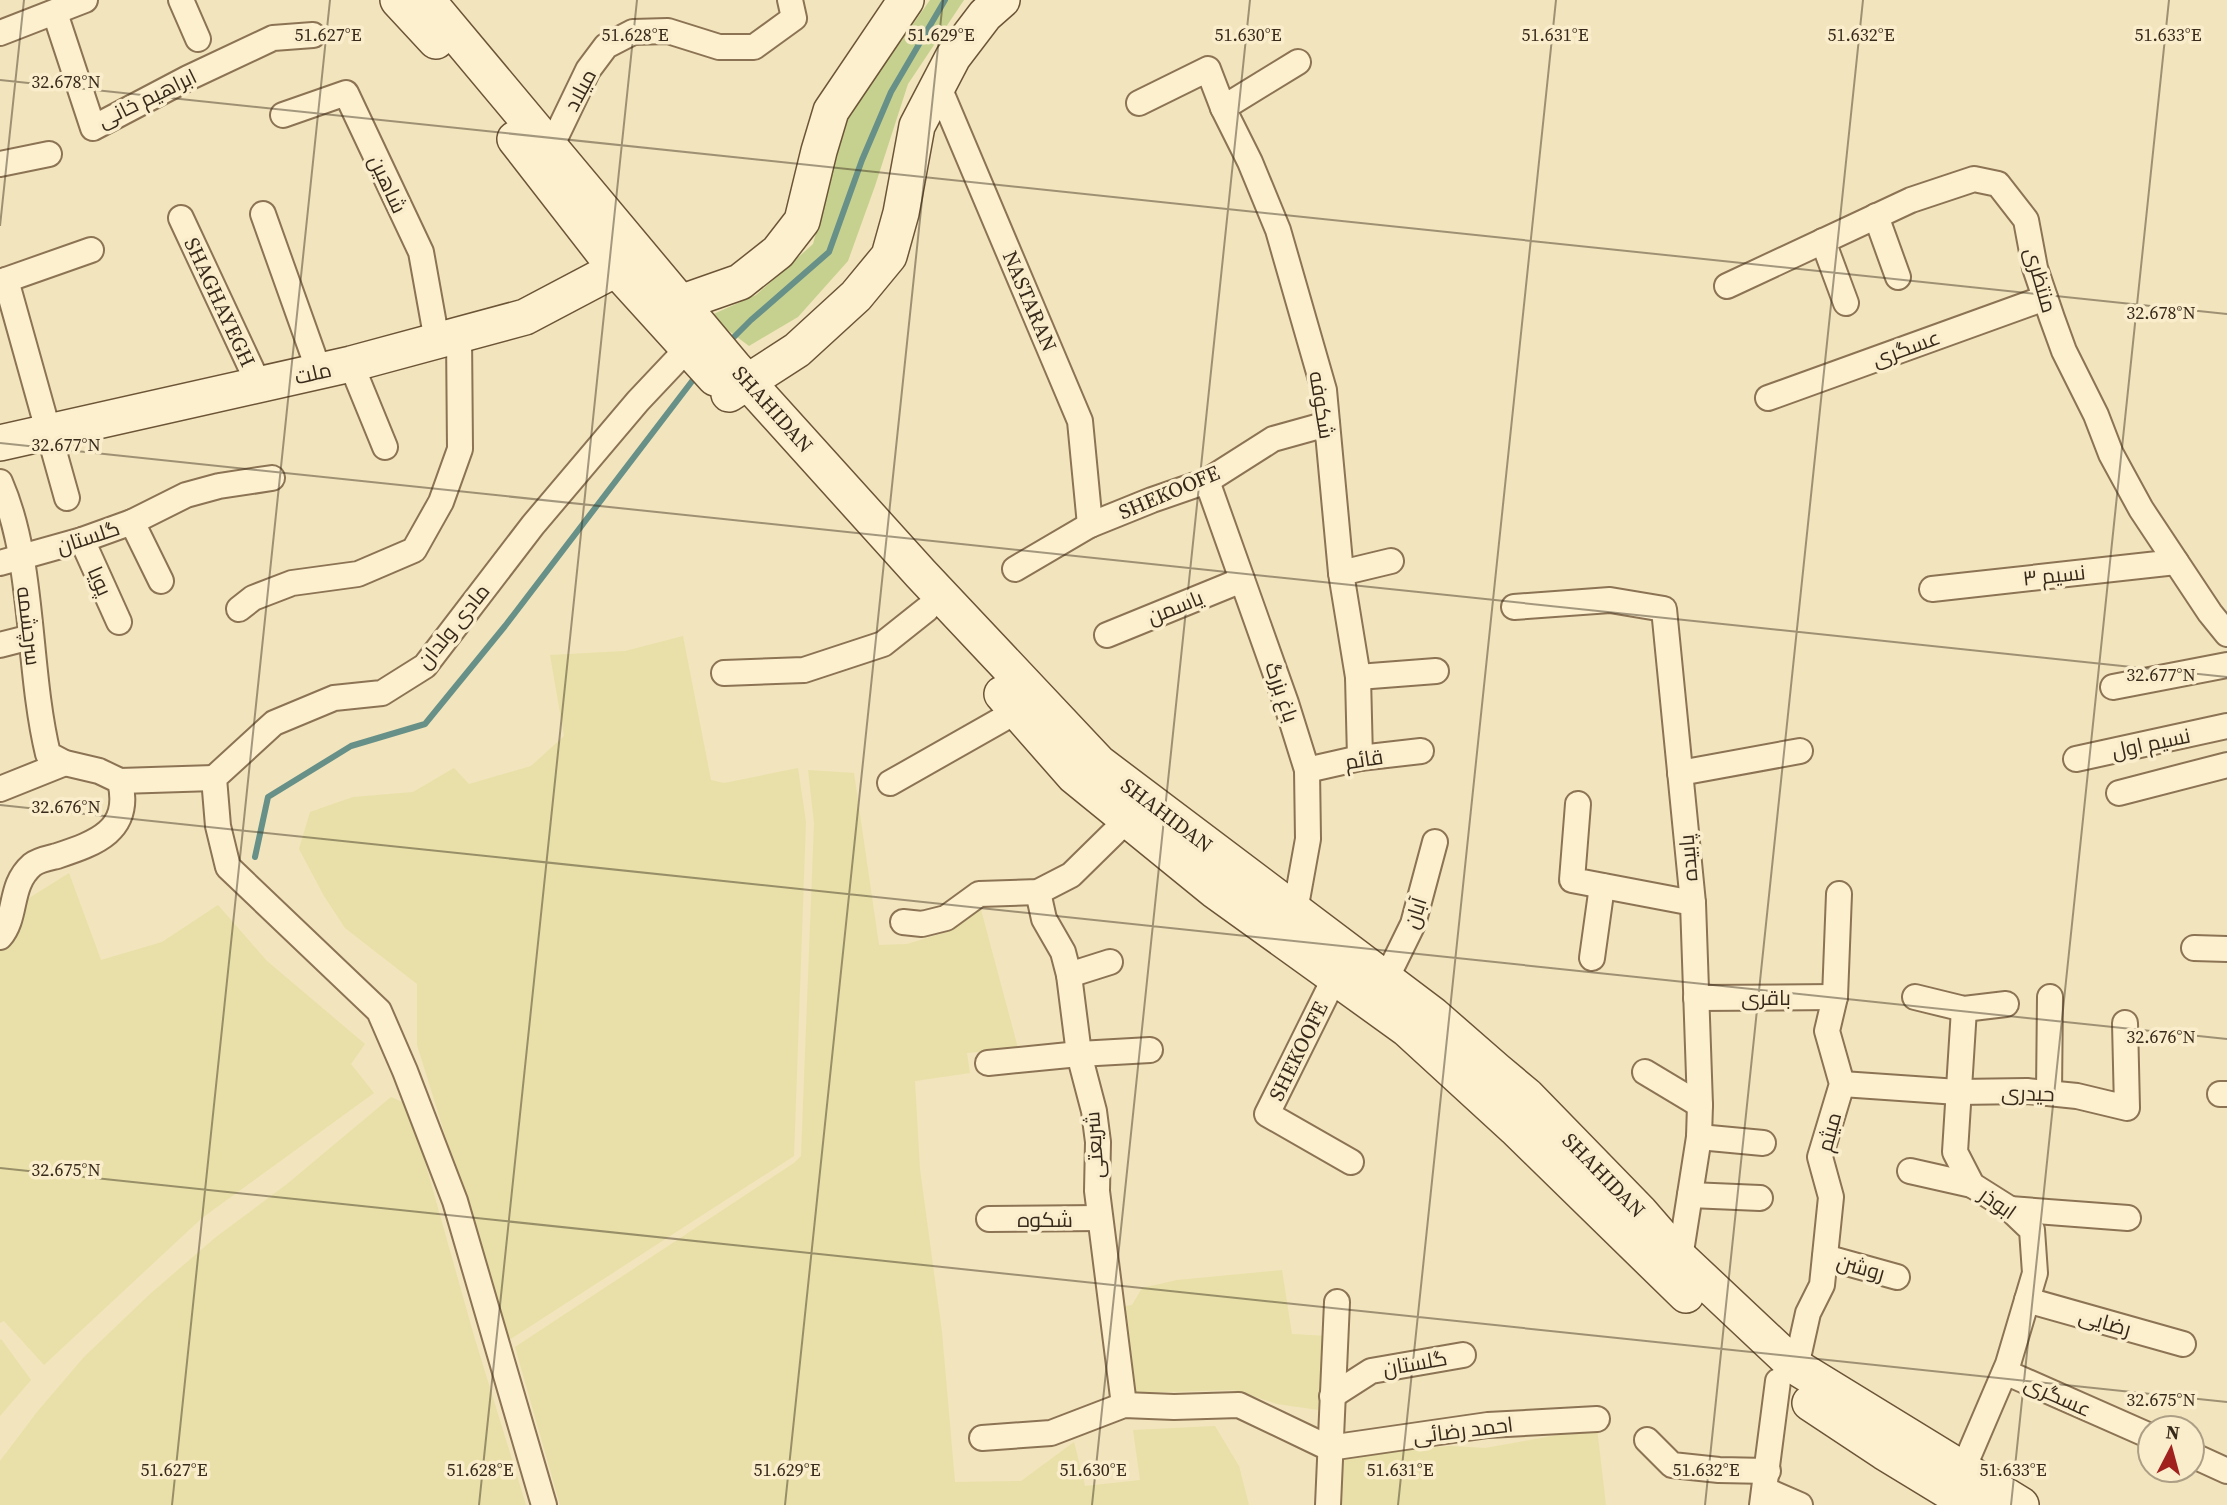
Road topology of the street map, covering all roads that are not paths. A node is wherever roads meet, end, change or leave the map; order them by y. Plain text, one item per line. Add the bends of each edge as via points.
1 (85, 0) edge
2 (181, 0) edge
3 (398, 0) edge
4 (427, 0) edge
5 (790, 0) edge
6 (906, 0) edge
7 (1002, 0) edge
8 (55, 13) junction
9 (0, 33) edge
10 (313, 34) dead end
11 (198, 39) dead end
12 (1298, 62) dead end
13 (938, 85) junction
14 (1139, 103) dead end
15 (1223, 108) junction
16 (283, 115) dead end
17 (551, 147) junction
18 (49, 154) dead end
19 (0, 164) edge
20 (263, 214) dead end
21 (1876, 216) junction
22 (181, 218) dead end
23 (1823, 241) junction
24 (91, 250) dead end
25 (628, 260) junction
26 (1898, 277) dead end
27 (3, 281) edge
28 (1727, 286) dead end
29 (2045, 298) junction
30 (682, 302) junction
31 (1846, 303) dead end
32 (448, 338) junction
33 (688, 348) junction
34 (335, 368) junction
35 (258, 385) junction
36 (738, 387) junction
37 (1768, 398) dead end
38 (1327, 424) junction
39 (49, 430) junction
40 (0, 443) edge
41 (385, 447) dead end
42 (272, 478) dead end
43 (1207, 481) junction
44 (0, 482) edge
45 (67, 498) dead end
46 (132, 522) junction
47 (1090, 525) junction
48 (82, 540) junction
49 (10, 560) edge
50 (1391, 561) dead end
51 (2176, 562) junction
52 (1015, 569) dead end
53 (1341, 573) junction
54 (1242, 580) junction
55 (161, 581) dead end
56 (1932, 589) dead end
57 (1514, 607) dead end
58 (239, 609) dead end
59 (927, 609) junction
60 (119, 622) dead end
61 (2227, 634) edge
62 (1107, 635) dead end
63 (31, 637) junction
64 (0, 645) edge
65 (2227, 665) edge
66 (1436, 671) dead end
67 (724, 673) dead end
68 (1358, 677) junction
69 (2113, 687) dead end
70 (1017, 711) junction
71 (2227, 726) edge
72 (1421, 751) dead end
73 (1800, 751) dead end
74 (1360, 758) junction
75 (2076, 760) dead end
76 (65, 763) junction
77 (2227, 765) edge
78 (1307, 770) junction
79 (1680, 773) junction
80 (214, 778) junction
81 (120, 782) junction
82 (890, 783) dead end
83 (0, 789) edge
84 (2119, 793) dead end
85 (1578, 803) dead end
86 (1128, 819) junction
87 (1435, 842) dead end
88 (1602, 886) junction
89 (1038, 892) junction
90 (1839, 894) dead end
91 (1692, 903) junction
92 (1295, 911) junction
93 (903, 922) dead end
94 (0, 937) edge
95 (2194, 948) dead end
96 (2227, 949) edge
97 (1592, 958) dead end
98 (1110, 962) dead end
99 (1069, 975) junction
100 (1335, 977) junction
101 (1386, 979) junction
102 (1835, 997) junction
103 (1915, 997) dead end
104 (1696, 998) junction
105 (2050, 998) dead end
106 (2006, 1004) dead end
107 (1964, 1009) junction
108 (2125, 1023) dead end
109 (1150, 1050) dead end
110 (1079, 1054) junction
111 (988, 1063) dead end
112 (1645, 1072) dead end
113 (1842, 1084) junction
114 (1958, 1092) junction
115 (2049, 1093) junction
116 (1700, 1104) junction
117 (1699, 1137) junction
118 (1763, 1143) dead end
119 (1351, 1162) dead end
120 (1910, 1171) dead end
121 (1972, 1185) junction
122 (1690, 1195) junction
123 (1760, 1198) dead end
124 (2010, 1209) junction
125 (1100, 1218) junction
126 (2129, 1218) dead end
127 (989, 1219) dead end
128 (1825, 1257) junction
129 (1680, 1258) junction
130 (1897, 1277) dead end
131 (2027, 1300) junction
132 (1337, 1301) dead end
133 (2183, 1344) dead end
134 (1463, 1355) dead end
135 (2005, 1372) junction
136 (1787, 1374) junction
137 (1332, 1396) junction
138 (1124, 1405) junction
139 (1597, 1419) dead end
140 (2136, 1430) edge
141 (982, 1438) dead end
142 (1647, 1440) dead end
143 (1329, 1448) junction
144 (2206, 1461) edge
145 (1962, 1469) junction
146 (2227, 1471) edge
147 (1765, 1489) edge
148 (544, 1505) edge
149 (1328, 1505) edge
150 (1800, 1505) edge
151 (1970, 1505) edge
152 (2021, 1505) edge

1 - 8 street
2 - 11 street
3 - 25 main road, SHAHIDAN
4 - 17 main road, SHAHIDAN
5 - 17 street, میلاد via 794,18 754,47 719,47 668,31 634,32 607,46 588,70
6 - 30 main road via 831,111 802,222 778,251 740,282
7 - 13 main road via 953,57
8 - 9 street
8 - 10 street, ابراهیم خانی via 93,128 273,38
12 - 15 street
13 - 36 main road via 917,125 890,256 856,296 797,350
13 - 47 street, NASTARAN via 1080,421
14 - 15 street, شکوفه via 1208,69
15 - 38 street, شکوفه via 1278,230 1324,390
16 - 32 street, شاهین via 346,93 421,252
17 - 25 main road, SHAHIDAN
18 - 19 street
20 - 34 street
21 - 23 street, منتظری
21 - 26 street
21 - 29 street, منتظری via 1974,179 1998,184 2026,220
22 - 35 street, SHAGHAYEGH
23 - 28 street, منتظری
23 - 31 street
24 - 27 street
25 - 30 main road, SHAHIDAN
25 - 32 main road, ملت via 525,317
25 - 33 main road, SHAHIDAN
27 - 39 street
29 - 37 street, عسگری
29 - 51 street, منتظری via 2110,454
30 - 36 main road, SHAHIDAN
32 - 34 main road, ملت
32 - 58 street via 460,449 441,502 414,550 358,574 292,583 253,598
33 - 36 main road, SHAHIDAN
33 - 80 street, مادی ولدان via 533,526 425,666 382,693 334,698 274,723
34 - 35 main road, ملت
34 - 41 street
35 - 39 main road, ملت
36 - 59 main road, SHAHIDAN
36 - 92 main road, SHAHIDAN via 1099,763
38 - 43 street, SHEKOOFE via 1273,439
38 - 53 street, شکوفه
39 - 40 main road, ملت
39 - 45 street
42 - 46 street via 186,495
43 - 47 street, SHEKOOFE
43 - 54 street, باغ بزرگ
44 - 49 street, سرچشمه via 11,508
46 - 48 street, گلستان
46 - 55 street, گلستان
47 - 52 street, SHEKOOFE
48 - 49 street, گلستان
48 - 60 street, پویا
49 - 63 street, سرچشمه
50 - 53 street
51 - 56 street, نسیم ۳
51 - 61 street, منتظری
53 - 68 street, شکوفه
54 - 62 street, یاسمن
54 - 78 street, باغ بزرگ
57 - 79 street, پابیده via 1610,600 1664,609
59 - 67 street via 883,644 804,670
59 - 70 main road, SHAHIDAN
63 - 64 street
63 - 76 street, سرچشمه via 48,754
65 - 69 street
66 - 68 street
68 - 74 street, شکوفه
70 - 82 street
70 - 86 main road, SHAHIDAN via 1074,776
71 - 75 street, نسیم اول
72 - 74 street, قائم
73 - 79 street
74 - 78 street, قائم
76 - 81 street via 99,771
76 - 83 street
77 - 84 street
78 - 92 street, باغ بزرگ via 1308,839
79 - 91 street, پابیده
80 - 81 street
80 - 148 street via 218,826 228,867 379,1011 455,1201
81 - 94 street via 124,799 120,817 106,836 33,863 17,883 7,929
85 - 88 street via 1572,880
86 - 89 street via 1071,875
86 - 100 main road, SHAHIDAN via 1214,890
87 - 101 street, آبان via 1413,924
88 - 91 street
88 - 97 street
89 - 93 street via 979,894 946,918 922,924
89 - 99 street, شریعتی via 1044,919 1063,952
90 - 102 street, میثم
91 - 104 street, پابیده
92 - 101 main road, SHAHIDAN
95 - 96 street
98 - 99 street
99 - 110 street, شریعتی
100 - 119 street, SHEKOOFE via 1267,1114
100 - 136 main road, SHAHIDAN via 1416,1038 1647,1259
101 - 129 main road, SHAHIDAN via 1527,1097
102 - 104 street, باقری
102 - 113 street, میثم via 1827,1031
103 - 107 street
104 - 116 street, پابیده
105 - 115 street
106 - 107 street
107 - 114 street, ابوذر
108 - 115 street, حیدری via 2127,1108
109 - 110 street
110 - 111 street
110 - 125 street, شریعتی via 1098,1142
112 - 116 street
113 - 114 street, حیدری
113 - 128 street, میثم via 1820,1157 1831,1197
114 - 115 street, حیدری
114 - 121 street, ابوذر via 1955,1152
116 - 117 street, پابیده
117 - 118 street
117 - 122 street, پابیده
120 - 121 street
121 - 124 street, ابوذر
122 - 123 street
122 - 129 street, پابیده
124 - 126 street
124 - 131 street, ابوذر via 2032,1230 2035,1273
125 - 127 street, شکوه
125 - 138 street, شریعتی
128 - 130 street, روشن
128 - 136 street, میثم via 1822,1285
129 - 136 main road, SHAHIDAN
131 - 133 street, رضایی
131 - 135 street, ابوذر
132 - 137 street
134 - 137 street, گلستان via 1371,1371
135 - 140 street, عسگری
135 - 145 street, ابوذر
136 - 145 main road, SHAHIDAN
136 - 147 street
136 - 151 main road, SHAHIDAN via 1884,1452
137 - 143 street
138 - 141 street via 1051,1433
138 - 143 street via 1239,1405
139 - 143 street, احمد رضائی via 1488,1425
142 - 147 street via 1672,1465 1719,1470
143 - 149 street
144 - 146 street
145 - 152 main road, SHAHIDAN
147 - 150 street

